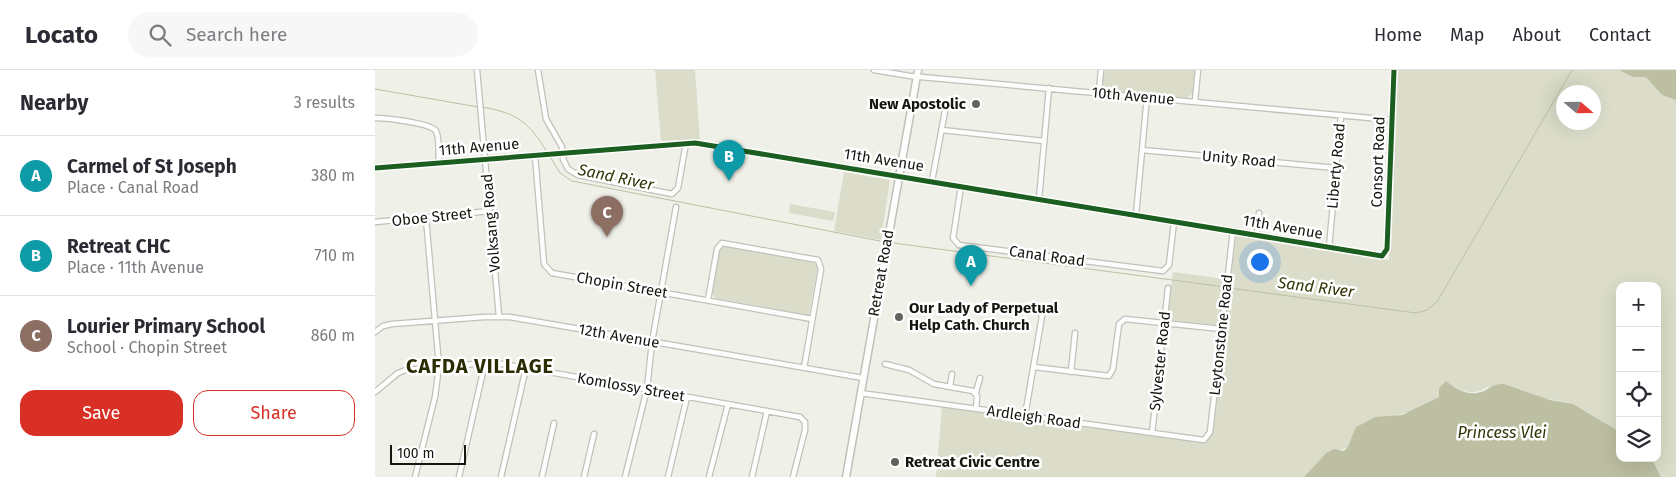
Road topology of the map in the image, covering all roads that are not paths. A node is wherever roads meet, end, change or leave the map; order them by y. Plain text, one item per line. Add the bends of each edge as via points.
1 (477, 70) edge
2 (539, 70) edge
3 (874, 70) edge
4 (1101, 70) edge
5 (1198, 70) edge
6 (1394, 70) edge
7 (917, 73) edge
8 (1049, 88) junction
9 (1099, 92) junction
10 (1147, 97) junction
11 (1195, 102) junction
12 (945, 111) dead end
13 (1341, 115) junction
14 (375, 118) edge
15 (1392, 120) junction
16 (942, 130) junction
17 (1044, 141) junction
18 (686, 143) junction
19 (1142, 150) junction
20 (560, 152) junction
21 (535, 155) junction
22 (485, 159) junction
23 (439, 163) junction
24 (375, 168) edge
25 (1336, 168) junction
26 (899, 176) junction
27 (932, 181) junction
28 (961, 186) junction
29 (1039, 199) junction
30 (676, 207) dead end
31 (490, 211) junction
32 (1259, 213) dead end
33 (1136, 215) junction
34 (425, 218) junction
35 (375, 222) edge
36 (1174, 222) junction
37 (1233, 232) junction
38 (1257, 236) junction
39 (1329, 248) junction
40 (1385, 255) joint
41 (1168, 288) dead end
42 (661, 292) junction
43 (709, 300) junction
44 (1015, 307) dead end
45 (499, 316) junction
46 (812, 319) junction
47 (435, 321) junction
48 (1164, 323) junction
49 (1221, 329) junction
50 (375, 332) edge
51 (1075, 333) dead end
52 (652, 342) junction
53 (485, 363) junction
54 (885, 364) dead end
55 (439, 366) junction
56 (1034, 367) junction
57 (526, 368) junction
58 (804, 368) junction
59 (1071, 372) junction
60 (952, 374) dead end
61 (863, 378) junction
62 (981, 378) dead end
63 (950, 386) junction
64 (647, 389) junction
65 (375, 392) edge
66 (976, 392) junction
67 (860, 393) junction
68 (687, 398) junction
69 (728, 404) junction
70 (976, 409) junction
71 (767, 411) junction
72 (1025, 416) junction
73 (554, 423) dead end
74 (1152, 433) junction
75 (594, 434) dead end
76 (1207, 438) joint
77 (415, 477) edge
78 (459, 477) edge
79 (501, 477) edge
80 (542, 477) edge
81 (584, 477) edge
82 (625, 477) edge
83 (668, 477) edge
84 (709, 477) edge
85 (752, 477) edge
86 (793, 477) edge
87 (846, 477) edge

1 - 22 street, Volksang Road
2 - 20 street via 544,114 562,147
3 - 7 street, 10th Avenue
4 - 9 street
5 - 11 street
6 - 15 street, Consort Road
7 - 8 street, 10th Avenue
7 - 26 main road, Retreat Road
8 - 9 street, 10th Avenue
8 - 17 street
9 - 10 street, 10th Avenue
10 - 11 street, 10th Avenue
10 - 19 street
11 - 13 street, 10th Avenue
12 - 16 street
13 - 15 street, 10th Avenue
13 - 25 street, Liberty Road
14 - 23 street via 434,129
15 - 40 street, Consort Road
16 - 17 street
16 - 27 street
17 - 29 street
18 - 20 street, 11th Avenue
18 - 20 street via 672,194 578,175 568,169
18 - 26 street, 11th Avenue
19 - 25 street, Unity Road
19 - 33 street
20 - 21 street, 11th Avenue
21 - 22 street, 11th Avenue
21 - 42 street, Chopin Street via 543,258 548,270
22 - 23 street, 11th Avenue
22 - 31 street, Volksang Road
23 - 24 street, 11th Avenue
25 - 39 street, Liberty Road
26 - 27 street, 11th Avenue
26 - 61 main road, Retreat Road
27 - 28 street, 11th Avenue
28 - 29 street, 11th Avenue
28 - 36 street, Canal Road via 953,238 957,244 1161,272 1166,270
29 - 33 street, 11th Avenue
30 - 42 street
31 - 34 street, Oboe Street
31 - 45 street, Volksang Road
32 - 38 street
33 - 36 street, 11th Avenue
34 - 35 street, Oboe Street
34 - 47 street
36 - 37 street, 11th Avenue
37 - 38 street, 11th Avenue
37 - 49 street, Leytonstone Road
38 - 39 street, 11th Avenue
39 - 40 street, 11th Avenue
41 - 48 street, Sylvester Road
42 - 43 street, Chopin Street
42 - 52 street
43 - 46 street, Chopin Street
43 - 46 street via 717,249 722,243 729,243 818,260 821,269
44 - 56 street via 1037,310 1042,314
45 - 47 street, 12th Avenue
45 - 52 street, 12th Avenue
46 - 58 street
47 - 50 street, 12th Avenue via 388,325
47 - 55 street
48 - 49 street
48 - 59 street via 1121,320 1112,373 1105,376
48 - 74 street, Sylvester Road
49 - 76 street, Leytonstone Road
51 - 59 street
52 - 58 street, 12th Avenue
52 - 64 street
53 - 55 street, Komlossy Street
53 - 57 street, Komlossy Street
53 - 78 street
54 - 63 street via 908,370 934,384
55 - 65 street, Komlossy Street via 398,373
55 - 77 street via 435,397
56 - 59 street
56 - 72 street
57 - 64 street, Komlossy Street
57 - 79 street
58 - 61 street, 12th Avenue
60 - 63 street
61 - 67 main road, Retreat Road
62 - 66 street
63 - 66 street
64 - 68 street, Komlossy Street
64 - 82 street
66 - 70 street
67 - 70 street, Ardleigh Road
67 - 87 main road, Retreat Road
68 - 69 street, Komlossy Street
68 - 83 street
69 - 71 street, Komlossy Street
69 - 84 street
70 - 72 street, Ardleigh Road
71 - 85 street
71 - 86 street, Komlossy Street via 800,417 805,422
72 - 74 street, Ardleigh Road
73 - 80 street
74 - 76 street, Ardleigh Road via 1201,440
75 - 81 street

